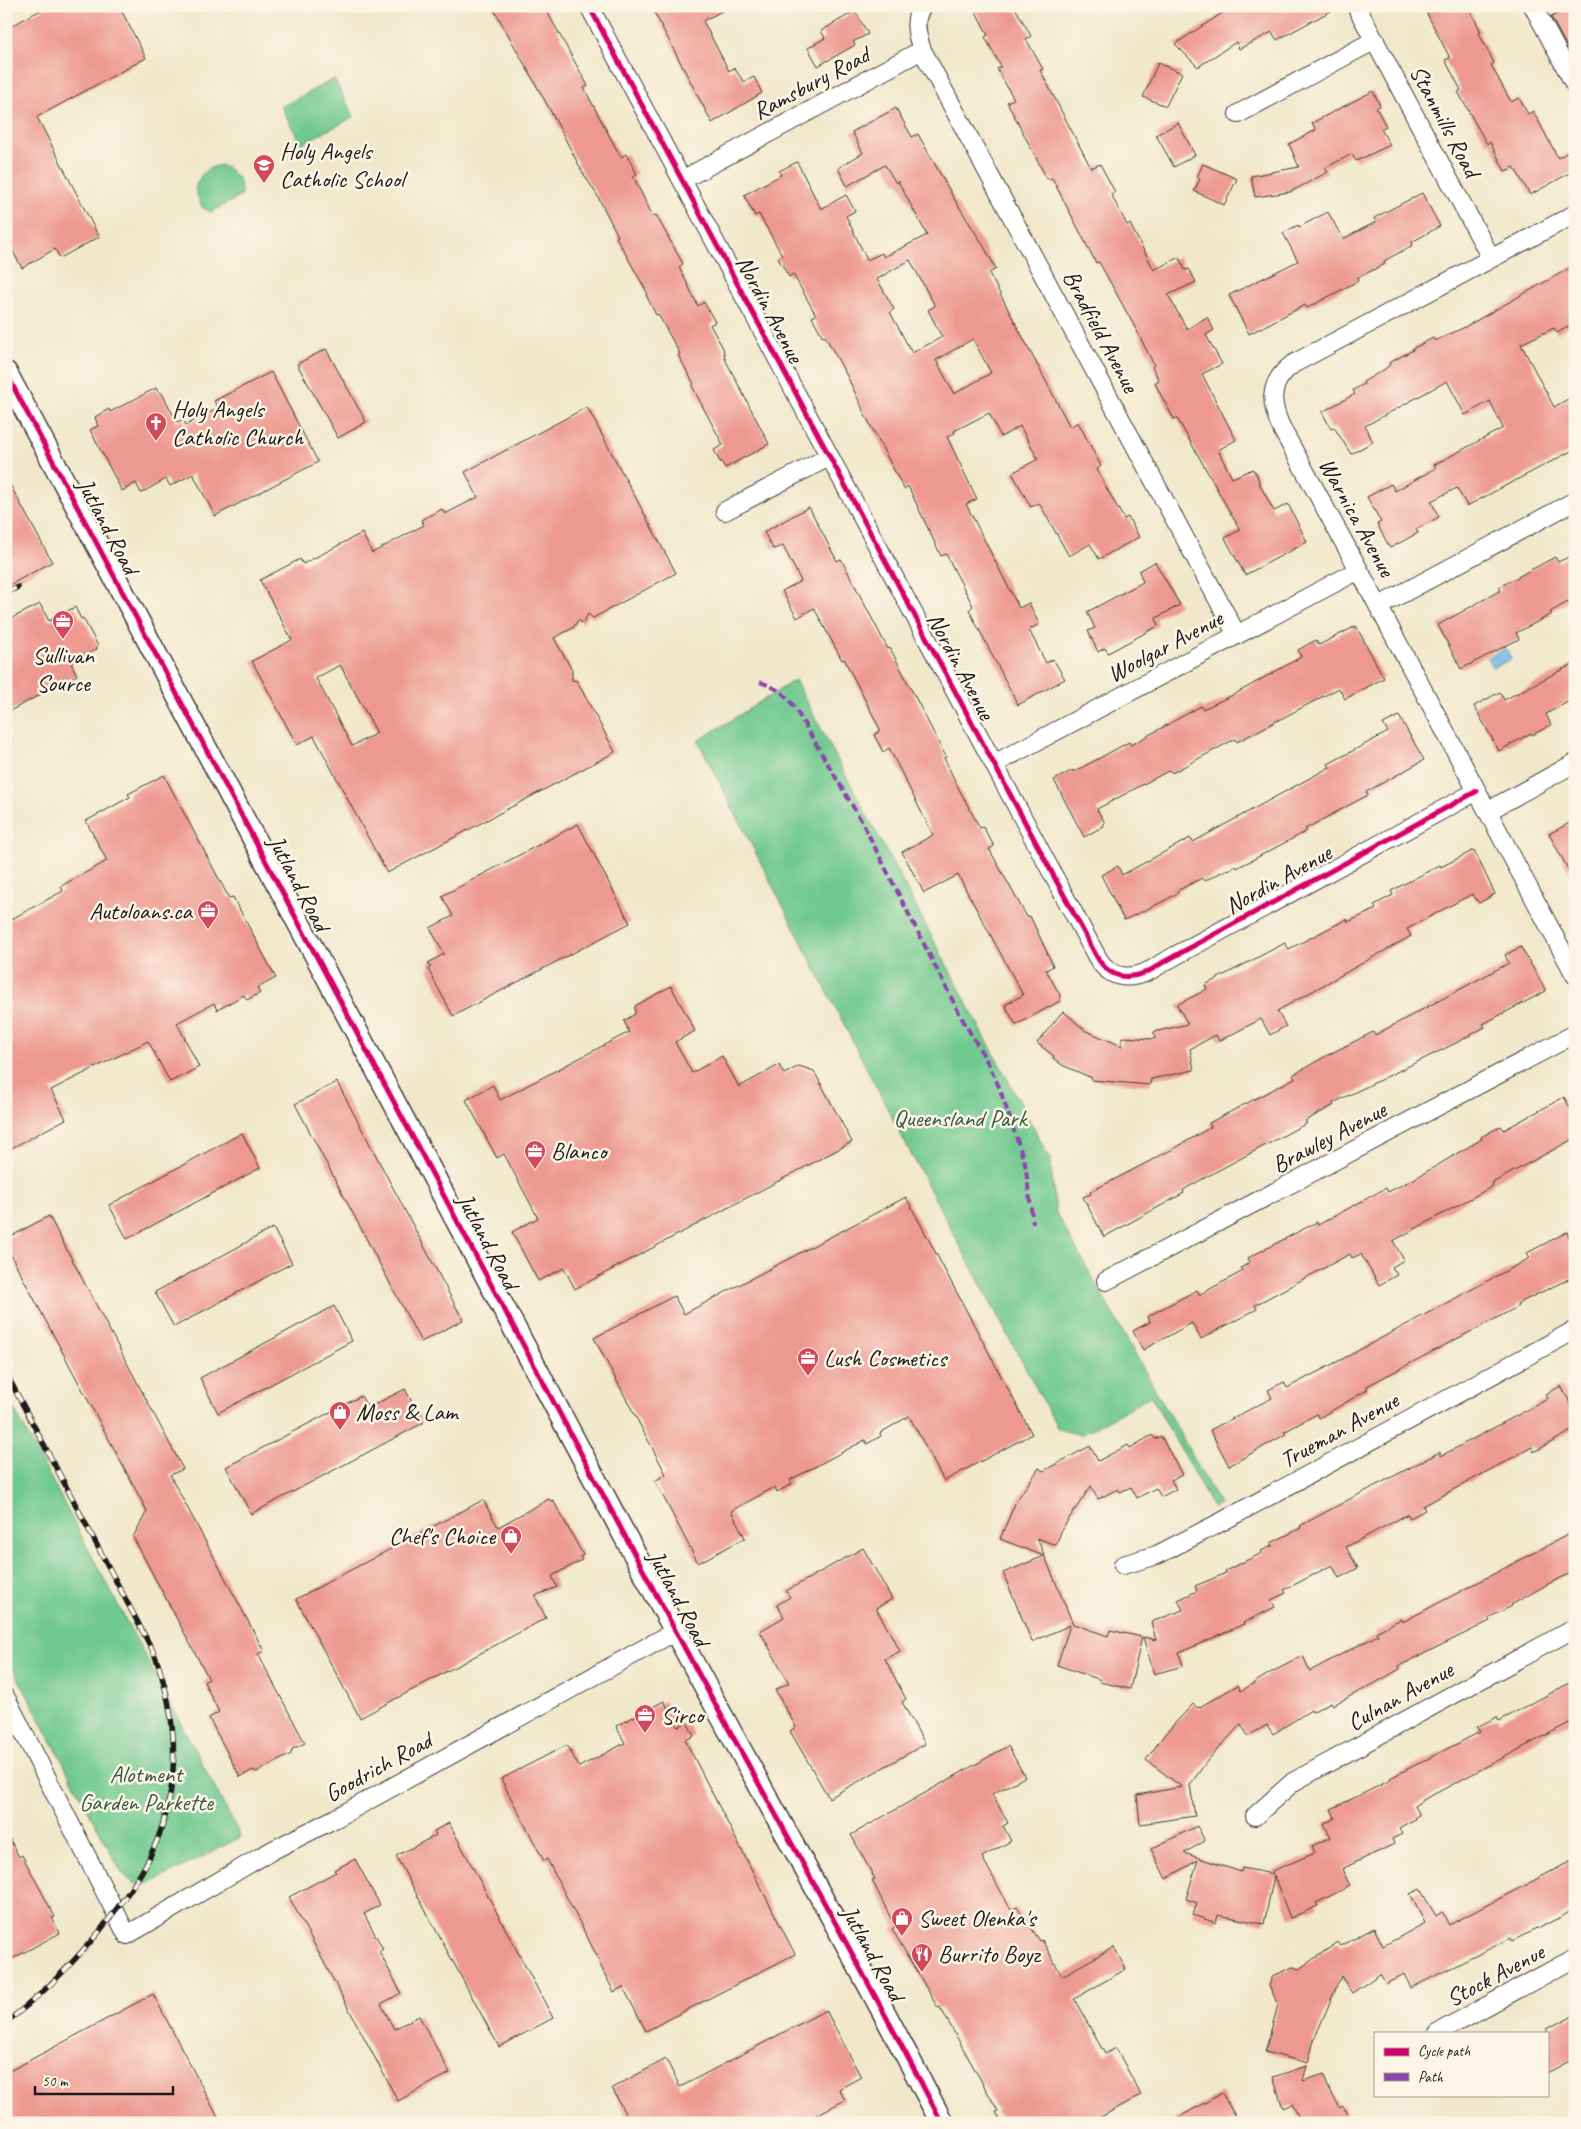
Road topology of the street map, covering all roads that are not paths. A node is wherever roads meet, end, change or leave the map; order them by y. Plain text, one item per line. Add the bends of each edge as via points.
1 (589, 6) edge
2 (923, 6) edge
3 (1356, 6) edge
4 (1533, 6) edge
5 (1375, 40) junction
6 (922, 50) junction
7 (1575, 85) edge
8 (1238, 114) dead end
9 (682, 180) junction
10 (1575, 214) edge
11 (1492, 258) junction
12 (6, 373) edge
13 (829, 457) junction
14 (1575, 501) edge
15 (725, 510) dead end
16 (1359, 570) junction
17 (1378, 606) junction
18 (1237, 635) junction
19 (1575, 763) edge
20 (994, 764) junction
21 (1477, 791) junction
22 (1488, 811) junction
23 (1575, 975) edge
24 (1575, 1034) edge
25 (1106, 1282) dead end
26 (1575, 1330) edge
27 (1123, 1565) dead end
28 (1575, 1628) edge
29 (676, 1631) junction
30 (6, 1698) edge
31 (1254, 1816) dead end
32 (1575, 1958) edge
33 (1439, 2032) edge
34 (942, 2123) edge

1 - 9 street, Nordin Avenue
2 - 6 street via 916,29
3 - 5 street, Stanmills Road
4 - 7 street
5 - 8 street
5 - 11 street, Stanmills Road
6 - 9 street, Ramsbury Road
6 - 18 street, Bradfield Avenue
9 - 13 street, Nordin Avenue
10 - 11 street, Warnica Avenue
11 - 16 street, Warnica Avenue via 1293,364 1278,380 1273,394 1276,417
12 - 29 street, Jutland Road
13 - 15 street
13 - 20 street, Nordin Avenue
14 - 17 street
16 - 17 street, Warnica Avenue
16 - 18 street, Woolgar Avenue
17 - 21 street, Warnica Avenue
18 - 20 street, Woolgar Avenue
19 - 22 street
20 - 21 street, Nordin Avenue via 1101,965 1111,974 1131,976 1148,974 1162,962
21 - 22 street, Warnica Avenue
22 - 23 street, Warnica Avenue
24 - 25 street, Brawley Avenue
26 - 27 street, Trueman Avenue via 1223,1521 1157,1555
28 - 31 street, Culnan Avenue via 1293,1782
29 - 30 street, Goodrich Road via 271,1851 127,1935
29 - 34 street, Jutland Road via 893,2026
32 - 33 street, Stock Avenue

